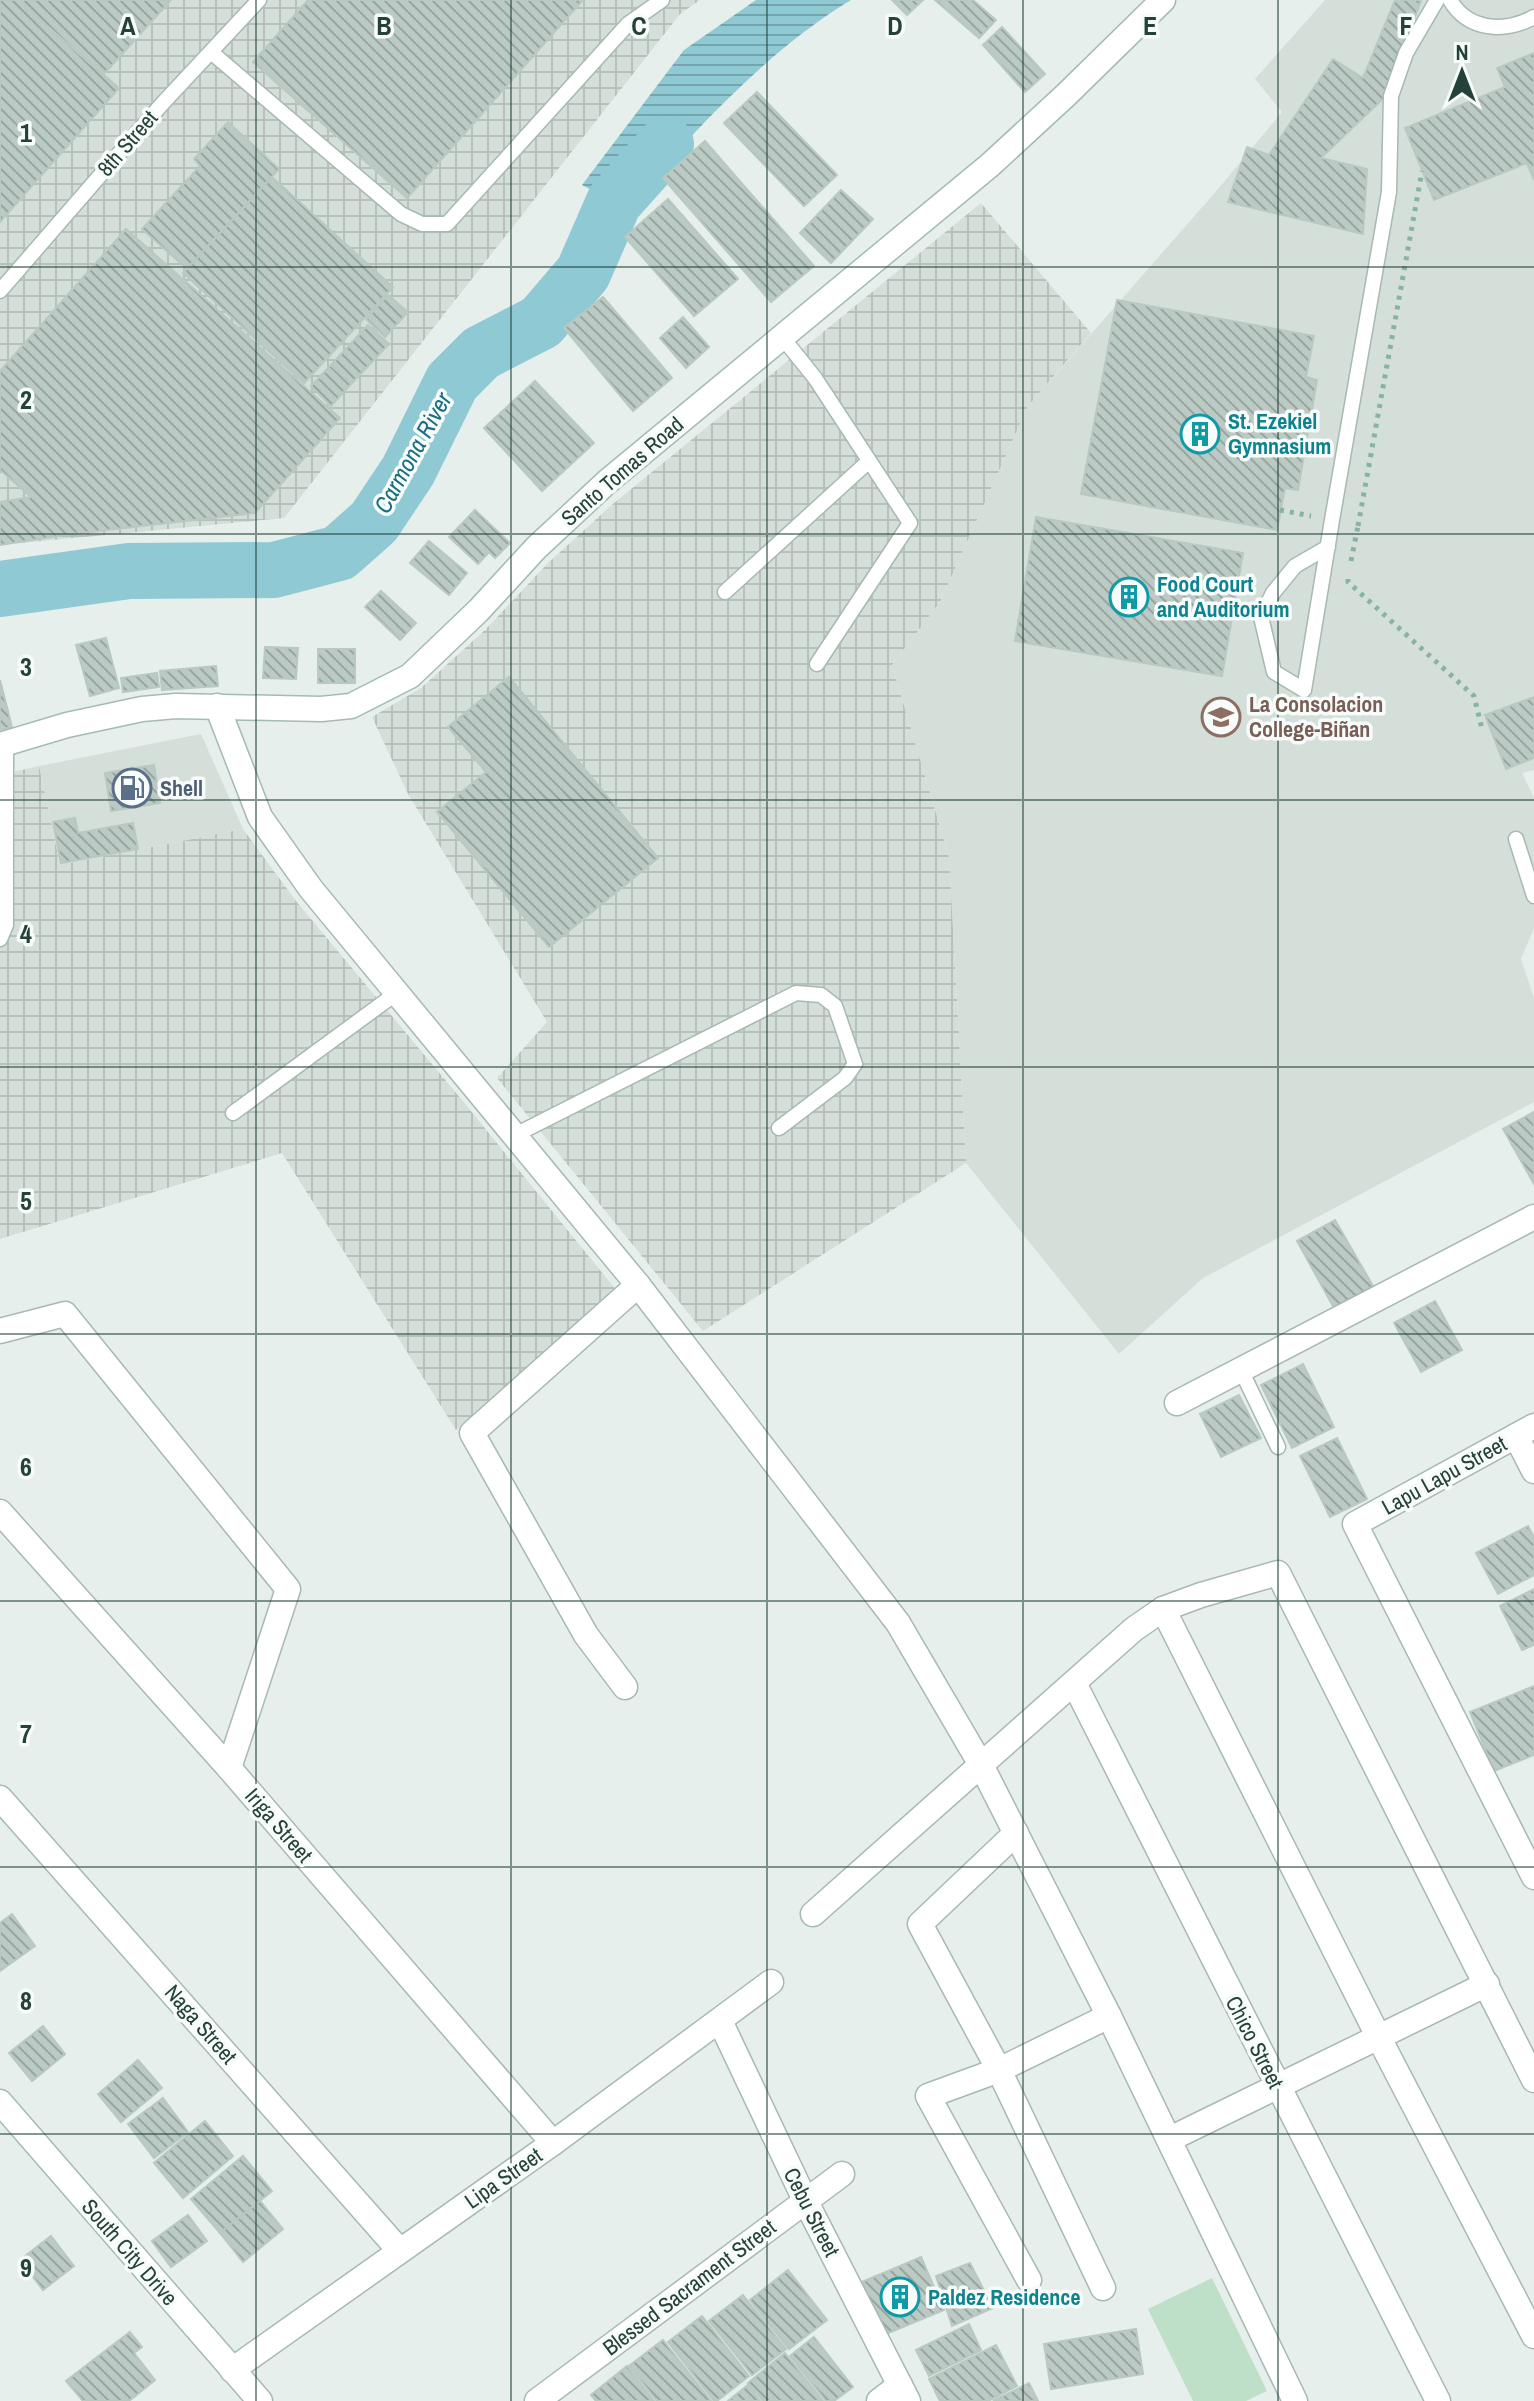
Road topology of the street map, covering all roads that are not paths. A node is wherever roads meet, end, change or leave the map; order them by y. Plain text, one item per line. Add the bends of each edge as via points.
1 (259, 0) edge
2 (662, 0) edge
3 (1163, 0) edge
4 (1437, 0) edge
5 (1450, 0) edge
6 (1534, 17) edge
7 (211, 52) junction
8 (0, 291) edge
9 (782, 337) junction
10 (869, 461) junction
11 (1328, 547) junction
12 (725, 592) dead end
13 (817, 664) dead end
14 (217, 706) junction
15 (3, 744) edge
16 (1516, 839) dead end
17 (1534, 896) edge
18 (0, 939) edge
19 (398, 992) junction
20 (233, 1113) dead end
21 (779, 1128) dead end
22 (515, 1135) junction
23 (1534, 1217) edge
24 (638, 1285) junction
25 (0, 1331) edge
26 (1240, 1368) junction
27 (1177, 1403) dead end
28 (1525, 1431) edge
29 (1278, 1447) dead end
30 (1534, 1471) edge
31 (0, 1512) edge
32 (1163, 1609) junction
33 (1074, 1683) junction
34 (625, 1687) dead end
35 (980, 1763) junction
36 (229, 1768) junction
37 (0, 1798) edge
38 (1016, 1833) junction
39 (1526, 1840) edge
40 (1534, 1877) edge
41 (813, 1914) dead end
42 (771, 1982) dead end
43 (1487, 1984) junction
44 (1109, 2016) junction
45 (720, 2021) junction
46 (1378, 2036) junction
47 (999, 2070) junction
48 (1534, 2080) edge
49 (1277, 2085) junction
50 (0, 2102) edge
51 (1170, 2139) junction
52 (553, 2143) junction
53 (842, 2174) dead end
54 (805, 2200) junction
55 (400, 2251) junction
56 (1029, 2280) dead end
57 (1103, 2288) dead end
58 (1534, 2336) edge
59 (232, 2370) junction
60 (904, 2393) edge
61 (260, 2401) edge
62 (537, 2401) edge
63 (879, 2401) edge
64 (1295, 2401) edge
65 (1438, 2401) edge

1 - 7 lane, 8th Street
2 - 7 lane via 628,24 447,224 422,224 401,214
3 - 9 street, Santo Tomas Road via 990,165
4 - 11 lane via 1406,53 1391,96 1389,192
5 - 6 lane via 1482,26 1500,29
7 - 8 lane, 8th Street
9 - 10 lane
9 - 14 street, Santo Tomas Road via 608,481 410,676 351,706
10 - 12 lane
10 - 13 lane via 910,523
11 - 11 lane via 1306,676 1304,690 1274,672 1261,617 1295,566
14 - 15 street, Santo Tomas Road via 110,714
14 - 19 street via 270,833
15 - 18 lane via 6,925
16 - 17 lane
19 - 20 lane
19 - 22 street
21 - 22 lane via 845,1078 855,1064 835,1006 821,995 796,993
22 - 24 street
23 - 26 street
24 - 34 street via 472,1433 586,1635
24 - 35 street via 898,1623
25 - 36 street via 65,1314 288,1589
26 - 27 street
26 - 29 lane
28 - 30 street
28 - 39 street, Lapu Lapu Street via 1355,1524
31 - 36 street, Iriga Street
32 - 33 street
32 - 43 street via 1278,1573
32 - 46 street
33 - 35 street
33 - 49 street, Chico Street
35 - 38 street
35 - 41 street
36 - 52 street, Iriga Street
37 - 55 street, Naga Street
38 - 44 street
38 - 47 street via 920,1924
39 - 40 street
42 - 45 street, Lipa Street
43 - 46 street
43 - 48 street
44 - 47 street
44 - 51 street
45 - 52 street, Lipa Street
45 - 54 street, Cebu Street
46 - 49 street
46 - 58 street
47 - 56 street via 928,2096
47 - 57 street
49 - 51 street
49 - 65 street, Chico Street
50 - 59 street, South City Drive
51 - 64 street
52 - 55 street, Lipa Street
53 - 54 street, Blessed Sacrament Street
54 - 60 street, Cebu Street
54 - 62 street, Blessed Sacrament Street
55 - 59 street, Lipa Street
59 - 61 street, South City Drive
60 - 63 street

